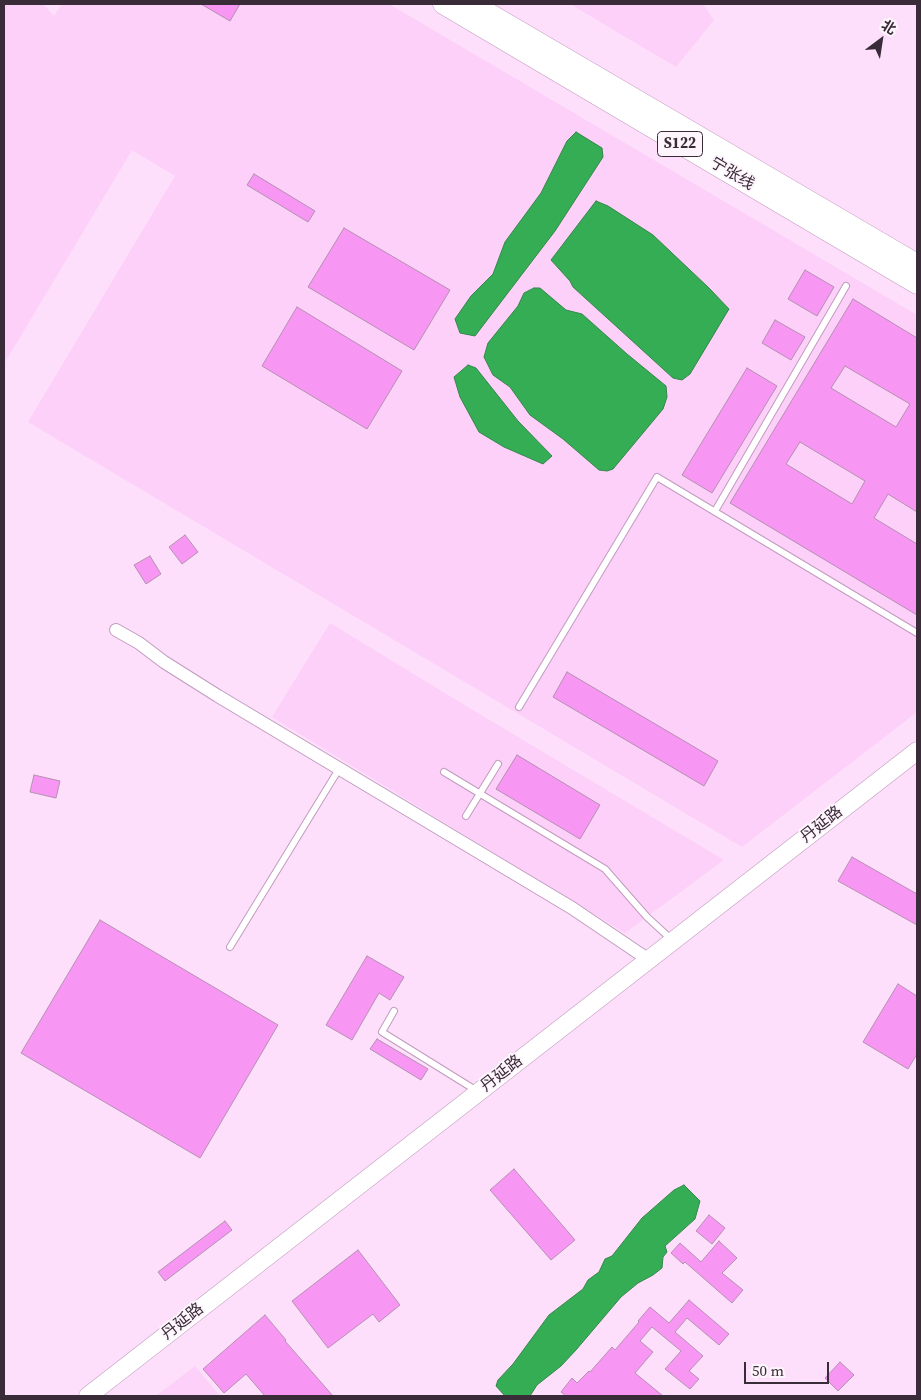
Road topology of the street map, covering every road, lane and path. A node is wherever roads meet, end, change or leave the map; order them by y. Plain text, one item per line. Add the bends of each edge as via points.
1 (443, 4) edge
2 (473, 4) edge
3 (917, 264) edge
4 (917, 284) edge
5 (846, 286) dead end
6 (715, 511) junction
7 (116, 630) dead end
8 (917, 633) edge
9 (519, 707) dead end
10 (917, 751) edge
11 (498, 764) dead end
12 (339, 769) junction
13 (444, 772) dead end
14 (480, 793) junction
15 (466, 816) dead end
16 (673, 941) junction
17 (230, 947) dead end
18 (649, 960) junction
19 (394, 1011) dead end
20 (478, 1092) junction
21 (88, 1396) edge

1 - 4 main road, 宁张线 / S122
2 - 3 main road, 宁张线 / S122
5 - 6 lane
6 - 8 lane
6 - 9 lane via 657,476
7 - 12 street
10 - 16 main road, 丹延路
11 - 14 lane
12 - 17 lane
12 - 18 street via 572,908
13 - 14 lane
14 - 15 lane
14 - 16 lane via 605,868 647,917
16 - 18 main road, 丹延路
18 - 20 main road, 丹延路
19 - 20 lane via 382,1032
20 - 21 main road, 丹延路

